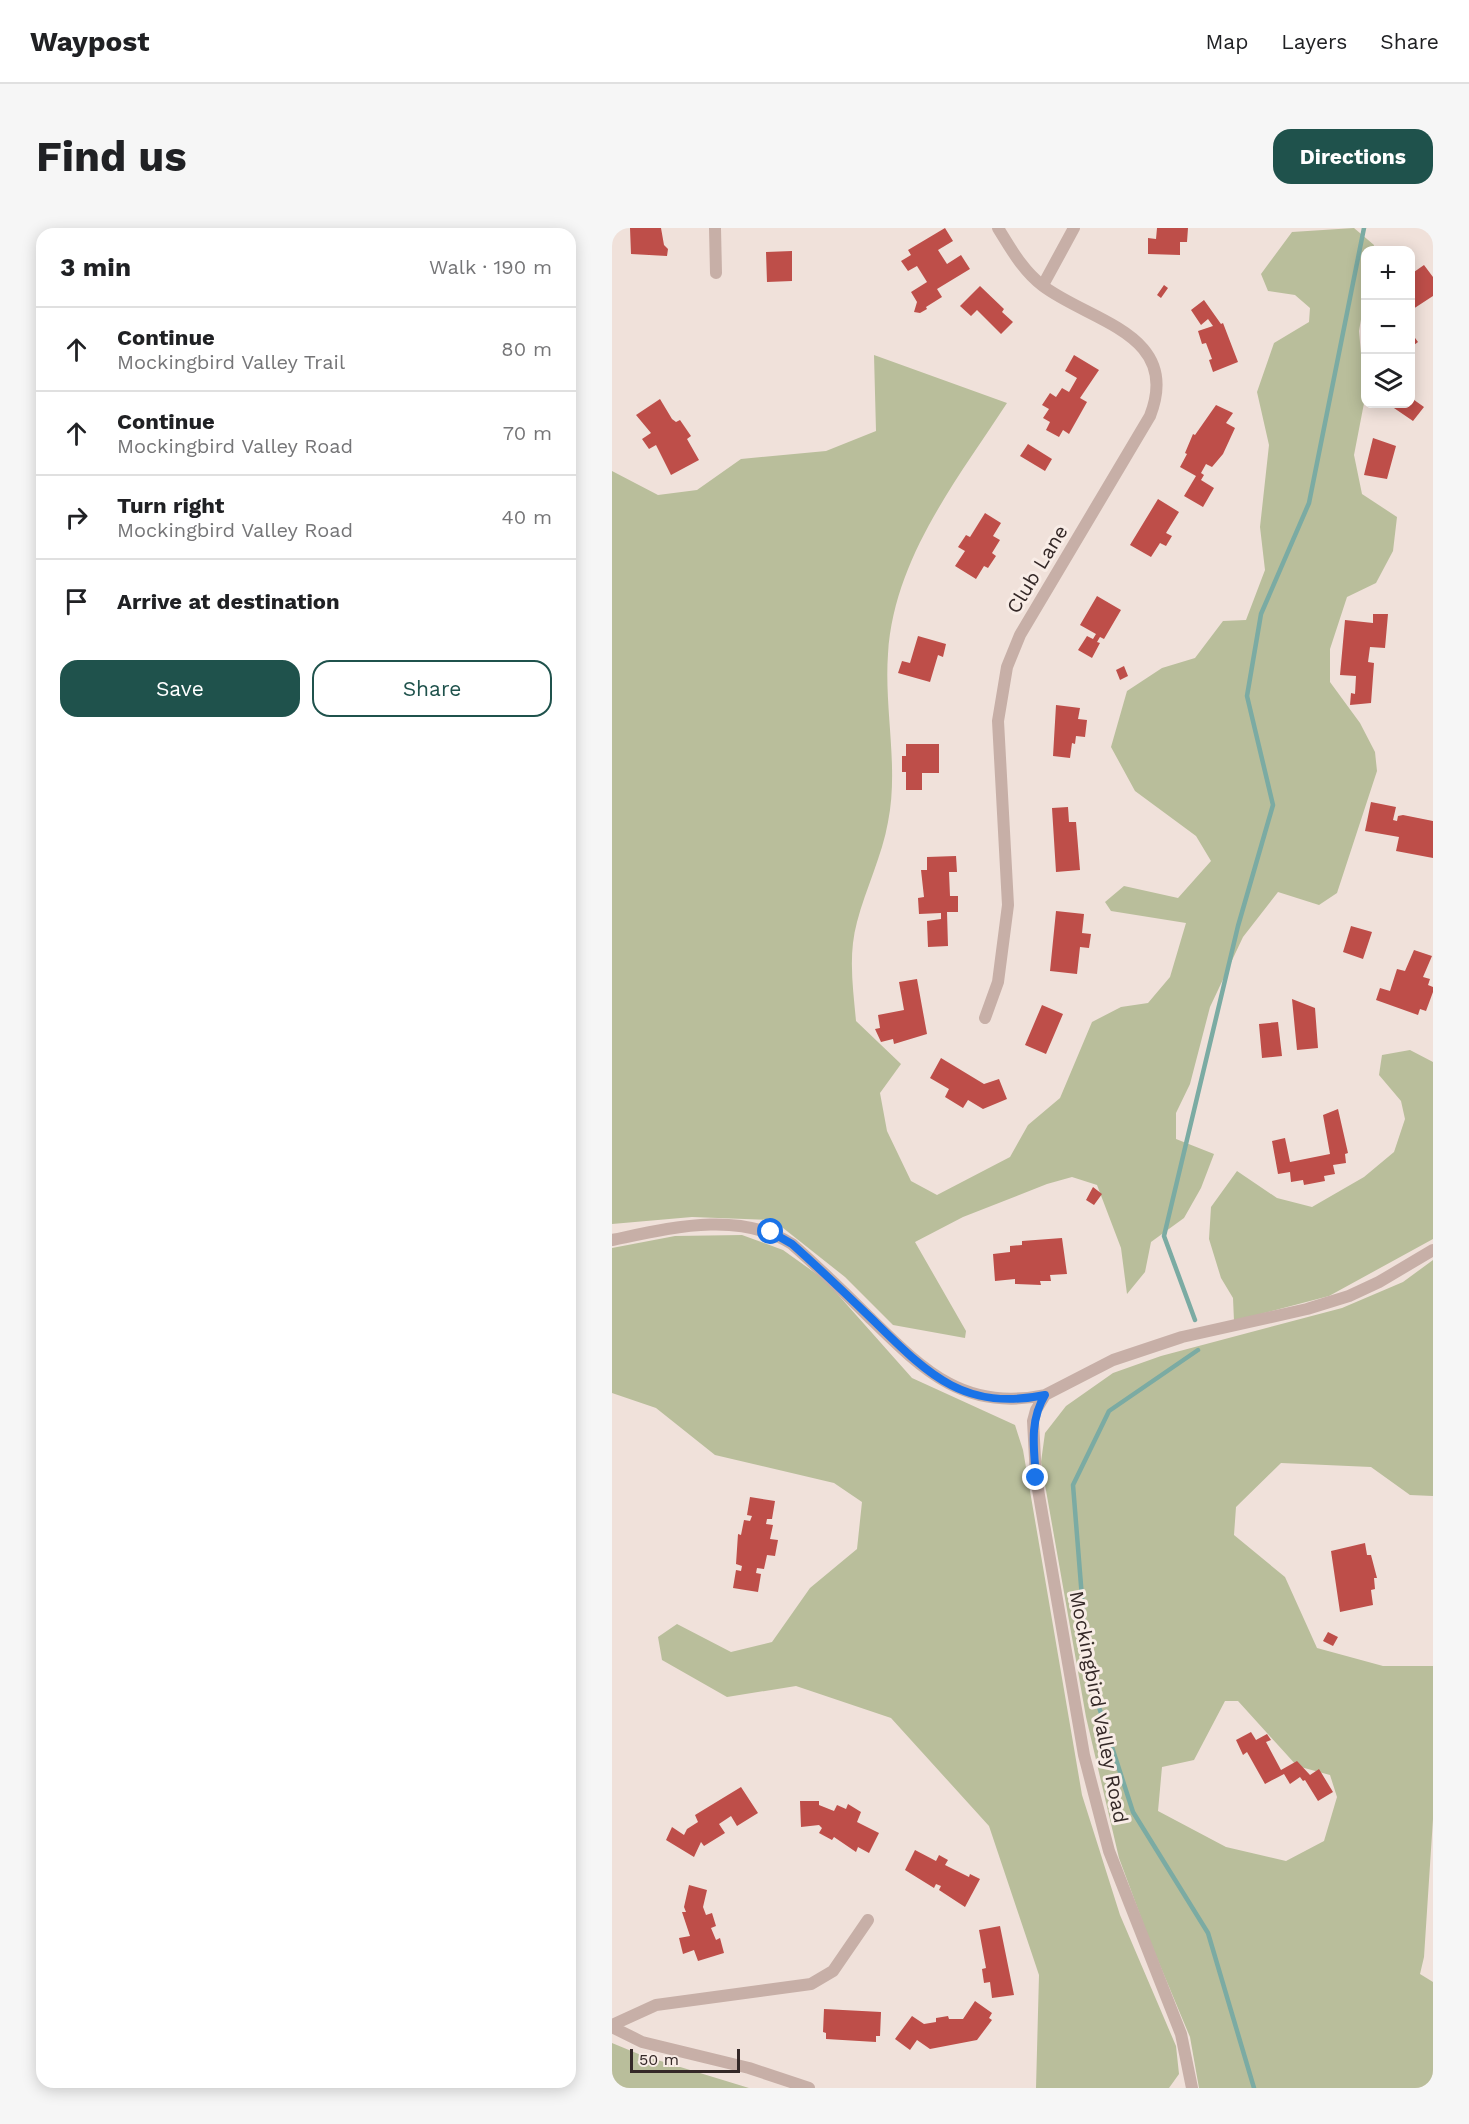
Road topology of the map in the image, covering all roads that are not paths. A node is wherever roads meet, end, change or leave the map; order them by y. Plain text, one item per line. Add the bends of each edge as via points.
1 (715, 228) edge
2 (998, 228) edge
3 (1074, 228) edge
4 (716, 273) dead end
5 (1043, 285) junction
6 (985, 1018) dead end
7 (612, 1240) edge
8 (1433, 1250) edge
9 (1045, 1395) junction
10 (868, 1920) dead end
11 (612, 2026) edge
12 (809, 2088) edge
13 (1192, 2088) edge

1 - 4 street
2 - 5 street, Club Lane via 1015,255
3 - 5 street
5 - 6 street, Club Lane via 1134,338 1150,359 1157,379 1157,395 1150,416 1020,636 1007,667 998,721 1008,905 998,982
7 - 9 street via 710,1224 742,1225 771,1232 792,1244 926,1370 975,1396 1019,1401
8 - 9 street via 1348,1296 1153,1345 1113,1360
9 - 13 street, Mockingbird Valley Road via 1033,1421 1036,1478 1084,1755 1109,1851 1181,2034
10 - 11 street via 832,1971 817,1981 656,2005
11 - 12 street via 642,2042 749,2068

